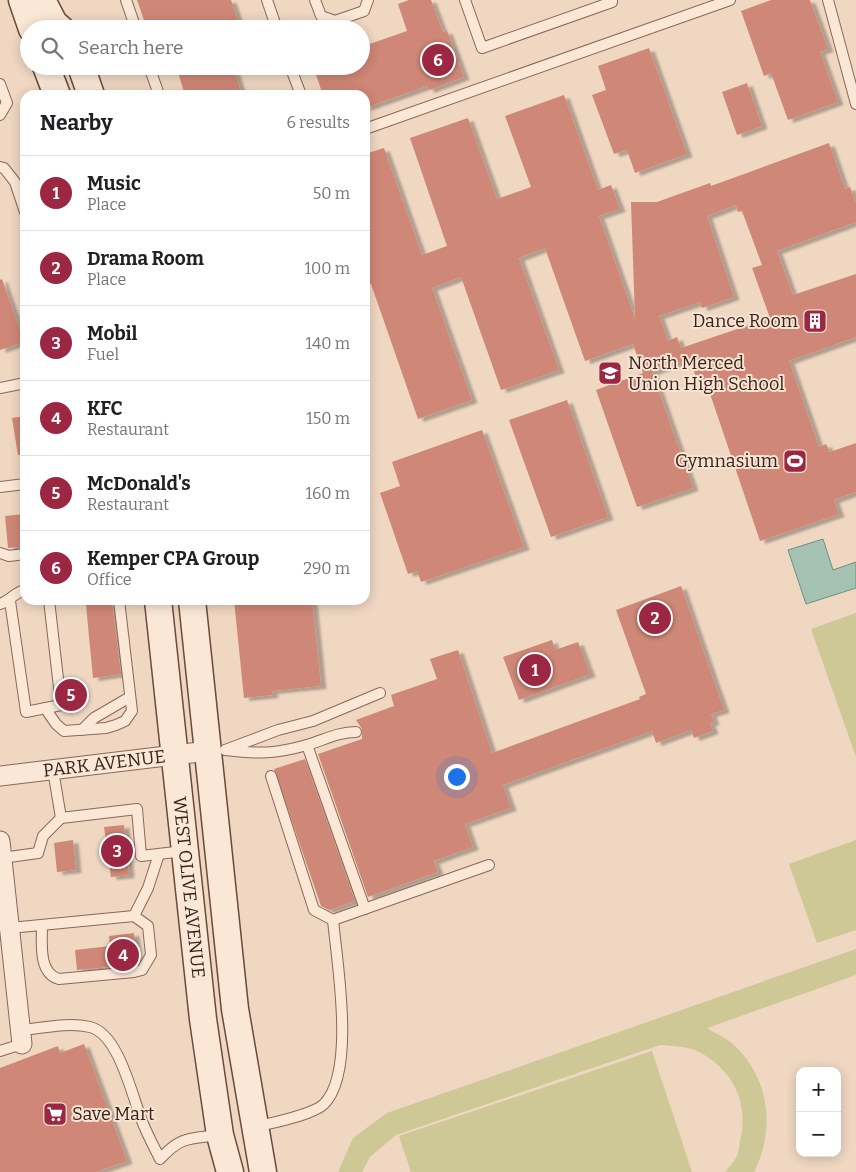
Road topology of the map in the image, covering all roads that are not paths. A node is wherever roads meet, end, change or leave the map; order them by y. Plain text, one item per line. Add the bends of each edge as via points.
1 (22, 0) edge
2 (42, 0) edge
3 (57, 0) edge
4 (126, 0) edge
5 (267, 0) edge
6 (315, 0) edge
7 (368, 0) edge
8 (730, 0) edge
9 (828, 0) edge
10 (469, 1) edge
11 (614, 1) edge
12 (29, 20) edge
13 (52, 20) edge
14 (65, 20) edge
15 (133, 20) edge
16 (274, 20) edge
17 (49, 75) edge
18 (84, 75) edge
19 (152, 75) edge
20 (293, 75) edge
21 (0, 84) edge
22 (55, 90) edge
23 (89, 90) edge
24 (157, 90) edge
25 (299, 90) edge
26 (856, 104) edge
27 (0, 115) edge
28 (370, 127) edge
29 (0, 167) edge
30 (20, 197) edge
31 (20, 384) edge
32 (0, 388) edge
33 (20, 485) edge
34 (0, 487) edge
35 (0, 553) edge
36 (20, 555) edge
37 (20, 592) edge
38 (5, 603) edge
39 (50, 605) edge
40 (121, 605) edge
41 (159, 605) edge
42 (193, 605) edge
43 (380, 693) dead end
44 (130, 697) junction
45 (45, 708) junction
46 (82, 730) junction
47 (356, 732) dead end
48 (307, 745) junction
49 (216, 750) junction
50 (175, 754) junction
51 (53, 770) junction
52 (0, 776) edge
53 (271, 776) dead end
54 (61, 818) junction
55 (1, 850) edge
56 (185, 850) junction
57 (159, 854) junction
58 (489, 865) dead end
59 (365, 909) junction
60 (134, 916) junction
61 (333, 920) junction
62 (42, 925) junction
63 (10, 928) junction
64 (22, 1037) junction
65 (0, 1051) edge
66 (254, 1127) junction
67 (220, 1135) junction
68 (230, 1172) edge
69 (249, 1172) edge
70 (263, 1172) edge

1 - 12 main road
2 - 13 main road
3 - 14 main road
4 - 15 lane
5 - 16 lane
6 - 7 lane via 321,16 335,20 364,11
8 - 28 lane
9 - 26 lane
10 - 11 lane via 482,48
17 - 22 main road
18 - 23 main road
19 - 24 lane
20 - 25 lane
21 - 27 lane via 7,104
29 - 30 lane via 15,182
31 - 32 lane
33 - 34 lane
35 - 36 lane
37 - 38 lane
38 - 45 lane via 26,712
39 - 45 lane via 61,705
40 - 44 lane
41 - 50 main road, WEST OLIVE AVENUE
42 - 49 main road, WEST OLIVE AVENUE
43 - 49 lane via 313,720
44 - 46 lane via 94,718
44 - 46 lane via 132,711 125,722
45 - 46 lane via 64,731
47 - 48 lane via 342,732
48 - 49 lane via 264,754
48 - 59 lane
49 - 50 street, PARK AVENUE
49 - 66 main road, WEST OLIVE AVENUE via 235,1009
50 - 51 street, PARK AVENUE
50 - 56 main road, WEST OLIVE AVENUE
51 - 52 street, PARK AVENUE
51 - 54 lane
53 - 61 lane via 314,910
54 - 55 lane via 43,836 38,853
54 - 57 lane via 137,810 141,856
55 - 63 street
56 - 57 lane
56 - 67 main road, WEST OLIVE AVENUE via 203,1019
57 - 60 lane via 148,888
58 - 59 lane
59 - 61 lane
60 - 62 lane
60 - 62 lane via 148,926 152,945 147,964 134,972 53,977 45,967
61 - 66 lane via 343,1037 338,1079 324,1104 302,1114
62 - 63 lane
63 - 64 street
64 - 65 lane
64 - 67 lane via 76,1025 90,1027 104,1035 122,1064 142,1123 160,1159 174,1144 184,1139
66 - 70 main road, WEST OLIVE AVENUE
67 - 68 main road, WEST OLIVE AVENUE
67 - 69 main road via 234,1138 241,1145

